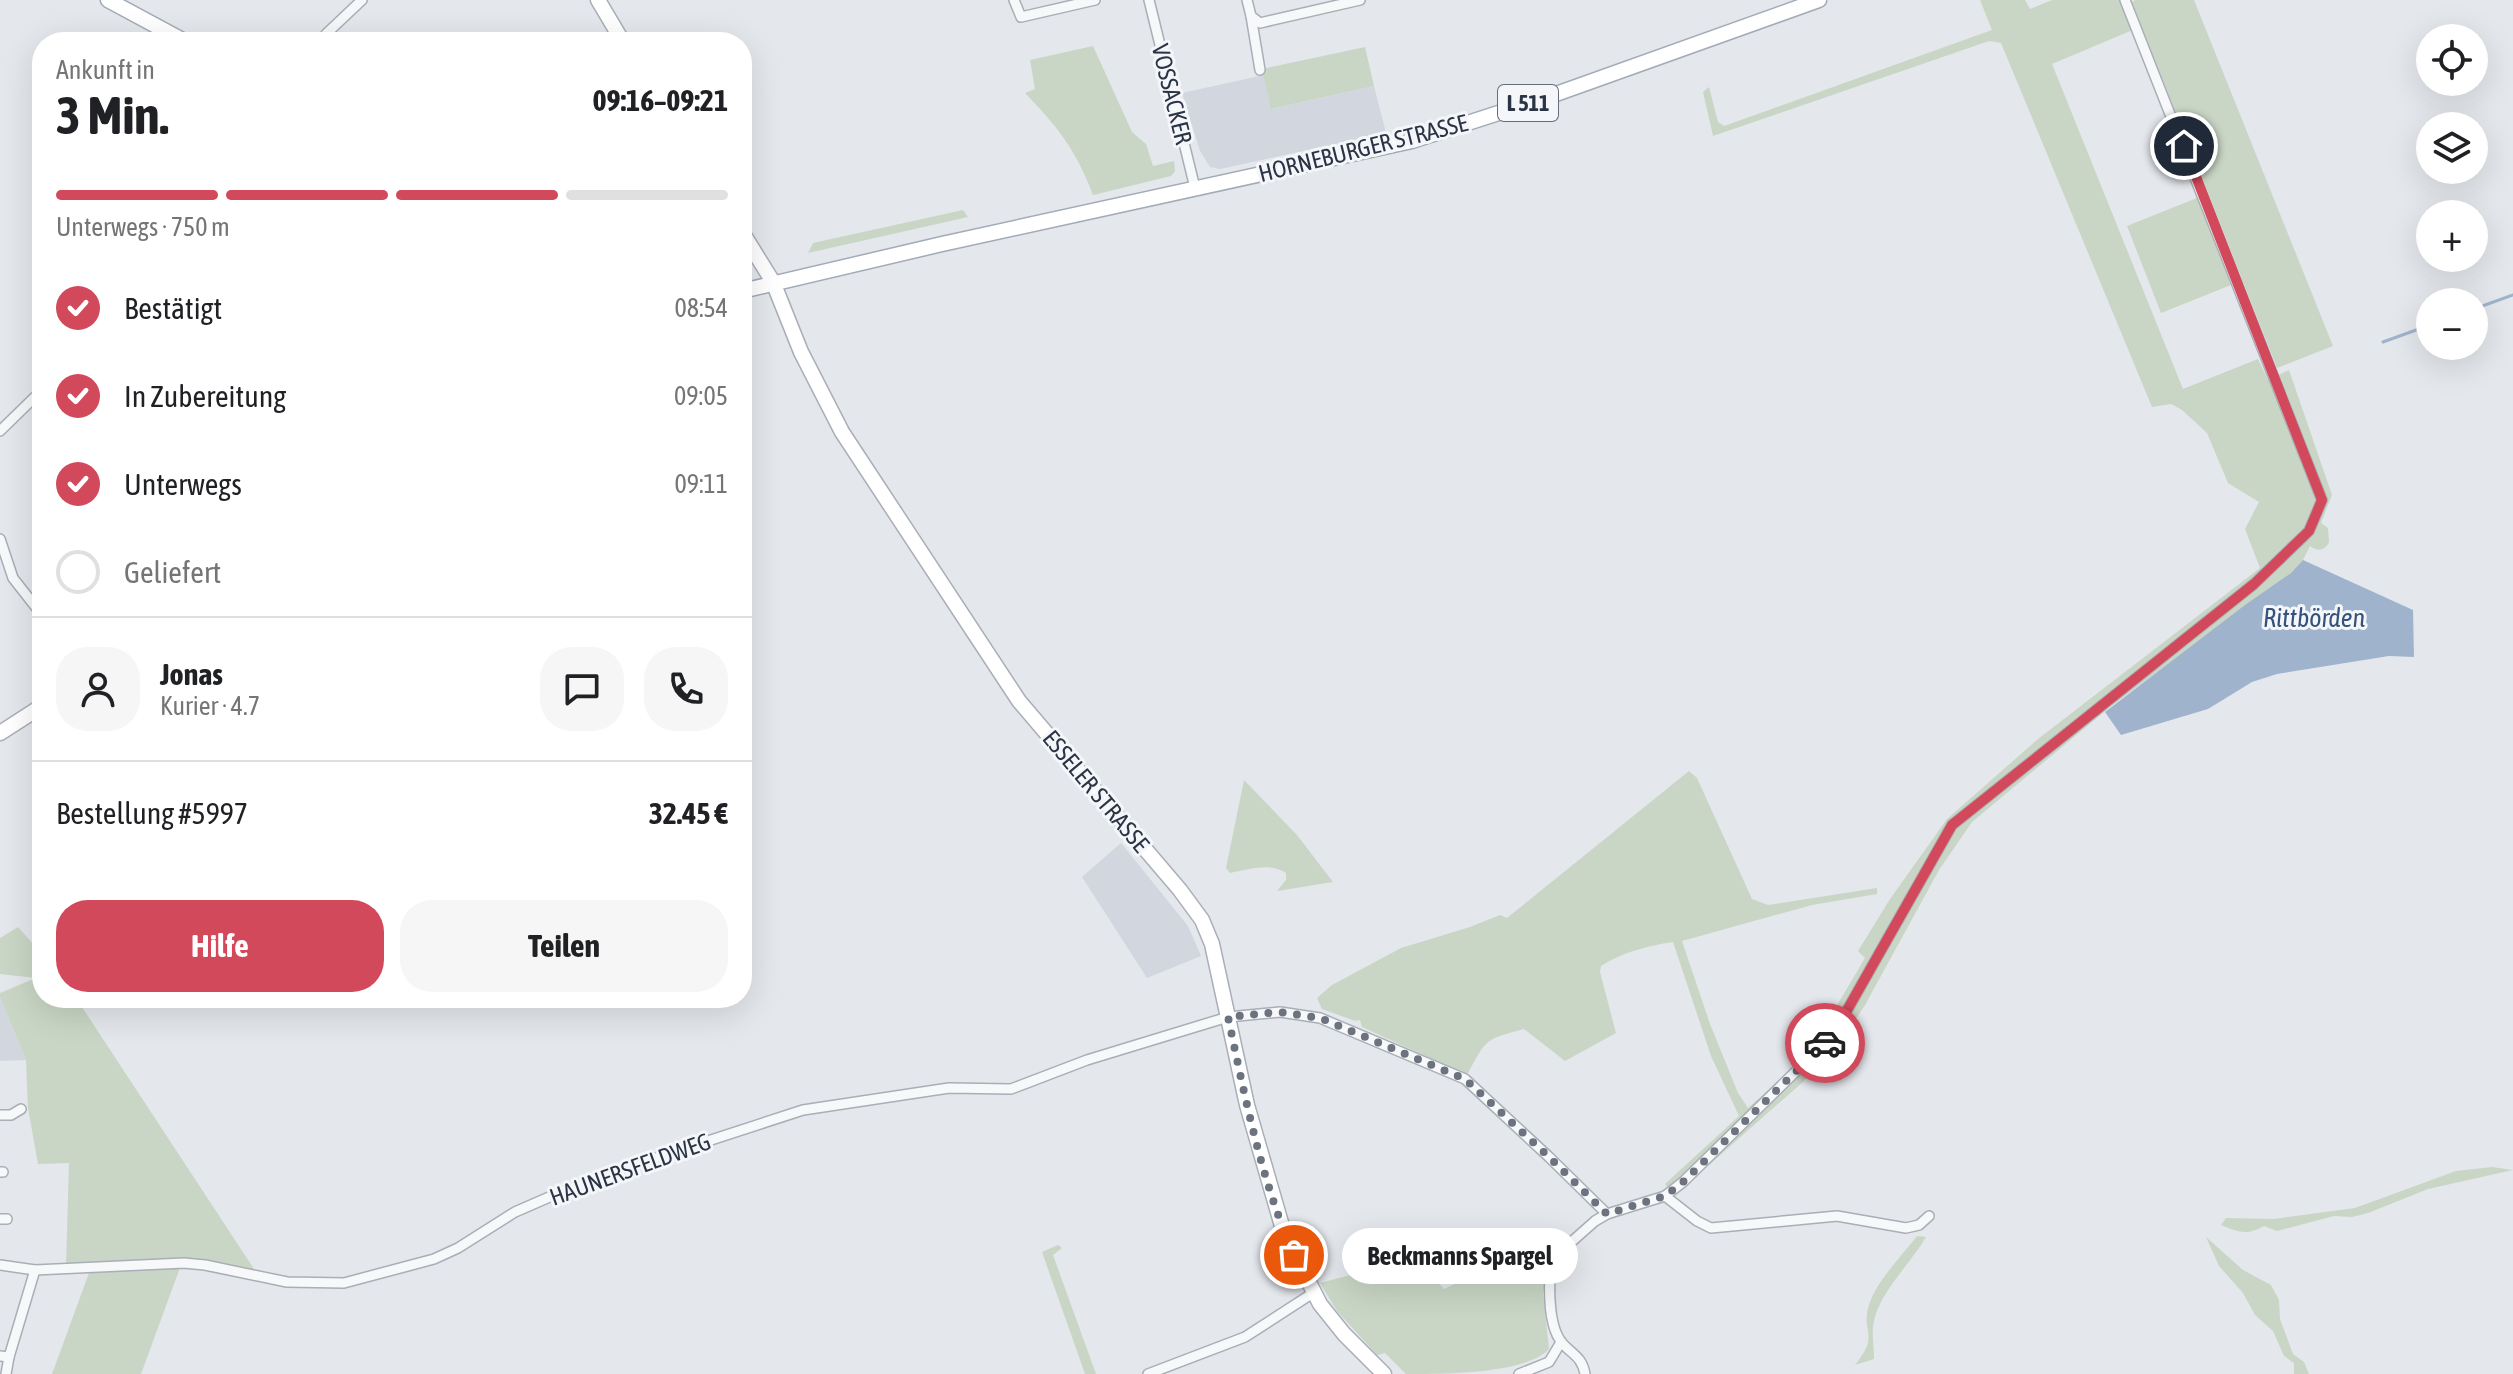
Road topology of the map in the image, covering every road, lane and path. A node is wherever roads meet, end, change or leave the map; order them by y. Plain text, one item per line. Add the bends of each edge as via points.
1 (108, 0) edge
2 (362, 0) edge
3 (598, 0) edge
4 (1014, 0) edge
5 (1095, 0) edge
6 (1149, 0) edge
7 (1247, 0) edge
8 (1360, 0) edge
9 (1819, 0) edge
10 (2125, 0) edge
11 (1251, 16) junction
12 (167, 32) edge
13 (328, 32) edge
14 (617, 32) edge
15 (1260, 70) dead end
16 (1195, 188) junction
17 (752, 248) edge
18 (773, 282) junction
19 (752, 288) edge
20 (32, 400) edge
21 (0, 431) edge
22 (0, 539) edge
23 (32, 602) edge
24 (32, 712) edge
25 (0, 733) edge
26 (1228, 1017) junction
27 (21, 1109) dead end
28 (0, 1115) edge
29 (1665, 1196) junction
30 (1607, 1214) junction
31 (1929, 1216) dead end
32 (0, 1265) edge
33 (35, 1270) junction
34 (1313, 1293) junction
35 (1561, 1342) junction
36 (4, 1357) edge
37 (6, 1374) edge
38 (1148, 1374) edge
39 (1384, 1374) edge
40 (1519, 1374) edge
41 (1585, 1374) edge

1 - 12 main road
2 - 13 street
3 - 14 main road
4 - 5 street via 1021,17
6 - 16 street, VOSSACKER
7 - 11 street
8 - 11 street via 1266,23
9 - 16 main road, HORNEBURGER STRASSE / L 511 via 1447,131
10 - 29 street via 2322,500 2309,531 2254,584 1952,825 1833,1035
11 - 15 street
16 - 18 main road, HORNEBURGER STRASSE / L 511
17 - 18 main road, ESSELER STRASSE
18 - 19 main road, L 511
18 - 26 main road, ESSELER STRASSE via 842,432 1019,701 1202,920
20 - 21 street
22 - 23 street via 16,581
24 - 25 main road
26 - 30 street, HAUNERSFELDWEG via 1280,1012 1320,1018 1465,1079
26 - 33 street, HAUNERSFELDWEG via 1011,1089 949,1088 803,1110 554,1195 434,1259 344,1283 287,1282 184,1263
26 - 34 main road, ESSELER STRASSE via 1279,1219
27 - 28 street
29 - 30 street
29 - 31 street via 1711,1228 1837,1216 1906,1228
30 - 35 street via 1551,1260 1548,1294
32 - 33 street, HAUNERSFELDWEG
33 - 36 street
34 - 38 street via 1245,1337
34 - 39 main road, ESSELER STRASSE
35 - 40 street via 1549,1362
35 - 41 street via 1577,1354
36 - 37 street

